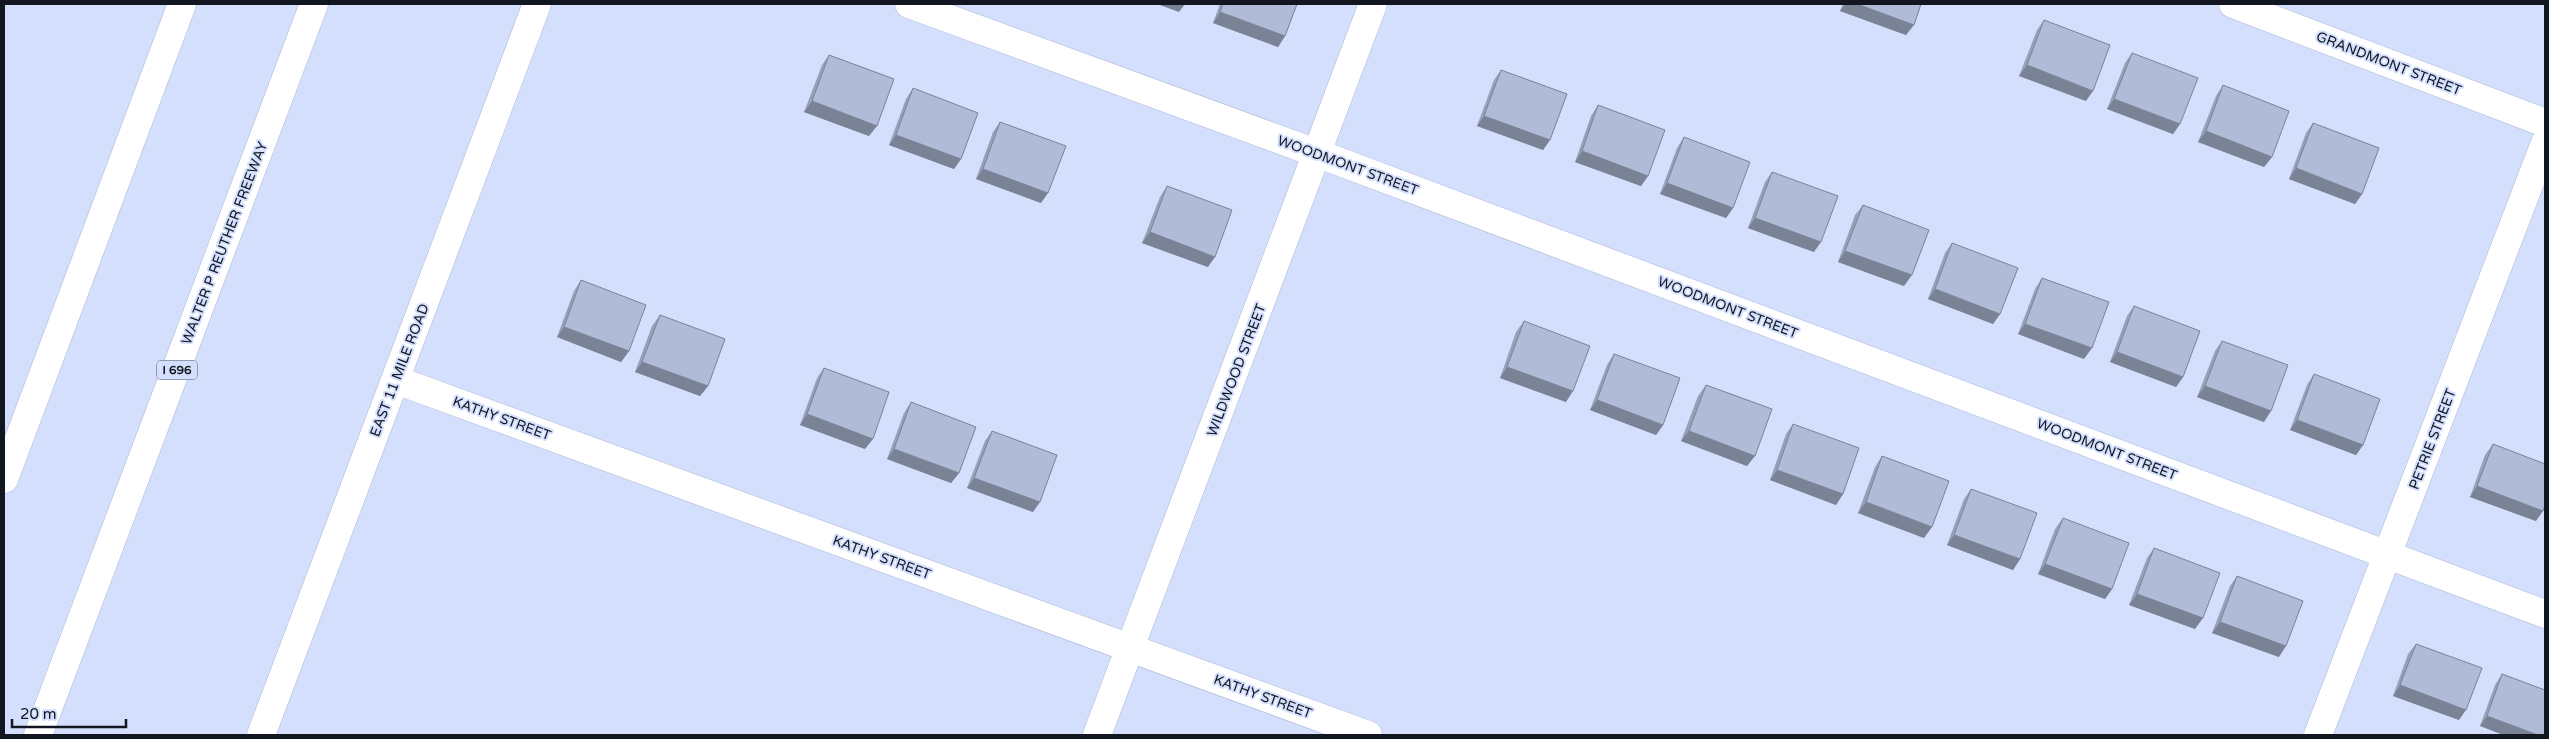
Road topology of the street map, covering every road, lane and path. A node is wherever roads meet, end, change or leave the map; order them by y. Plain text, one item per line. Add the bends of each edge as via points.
1 (182, 4) edge
2 (314, 4) edge
3 (537, 4) edge
4 (909, 4) edge
5 (1373, 4) edge
6 (2233, 4) edge
7 (2545, 123) edge
8 (2545, 143) edge
9 (1319, 154) junction
10 (396, 380) junction
11 (4, 479) edge
12 (2388, 554) junction
13 (2545, 614) edge
14 (1131, 647) junction
15 (38, 735) edge
16 (261, 735) edge
17 (1097, 735) edge
18 (1368, 735) edge
19 (2318, 735) edge

1 - 11 main road
2 - 15 main road, WALTER P REUTHER FREEWAY / I 696
3 - 10 main road, EAST 11 MILE ROAD
4 - 9 main road, WOODMONT STREET
5 - 9 main road, WILDWOOD STREET
6 - 7 main road, GRANDMONT STREET
8 - 12 main road, PETRIE STREET
9 - 12 main road, WOODMONT STREET
9 - 14 main road, WILDWOOD STREET
10 - 14 main road, KATHY STREET
10 - 16 main road, EAST 11 MILE ROAD
12 - 13 main road, WOODMONT STREET
12 - 19 main road, PETRIE STREET
14 - 17 main road, WILDWOOD STREET
14 - 18 main road, KATHY STREET

